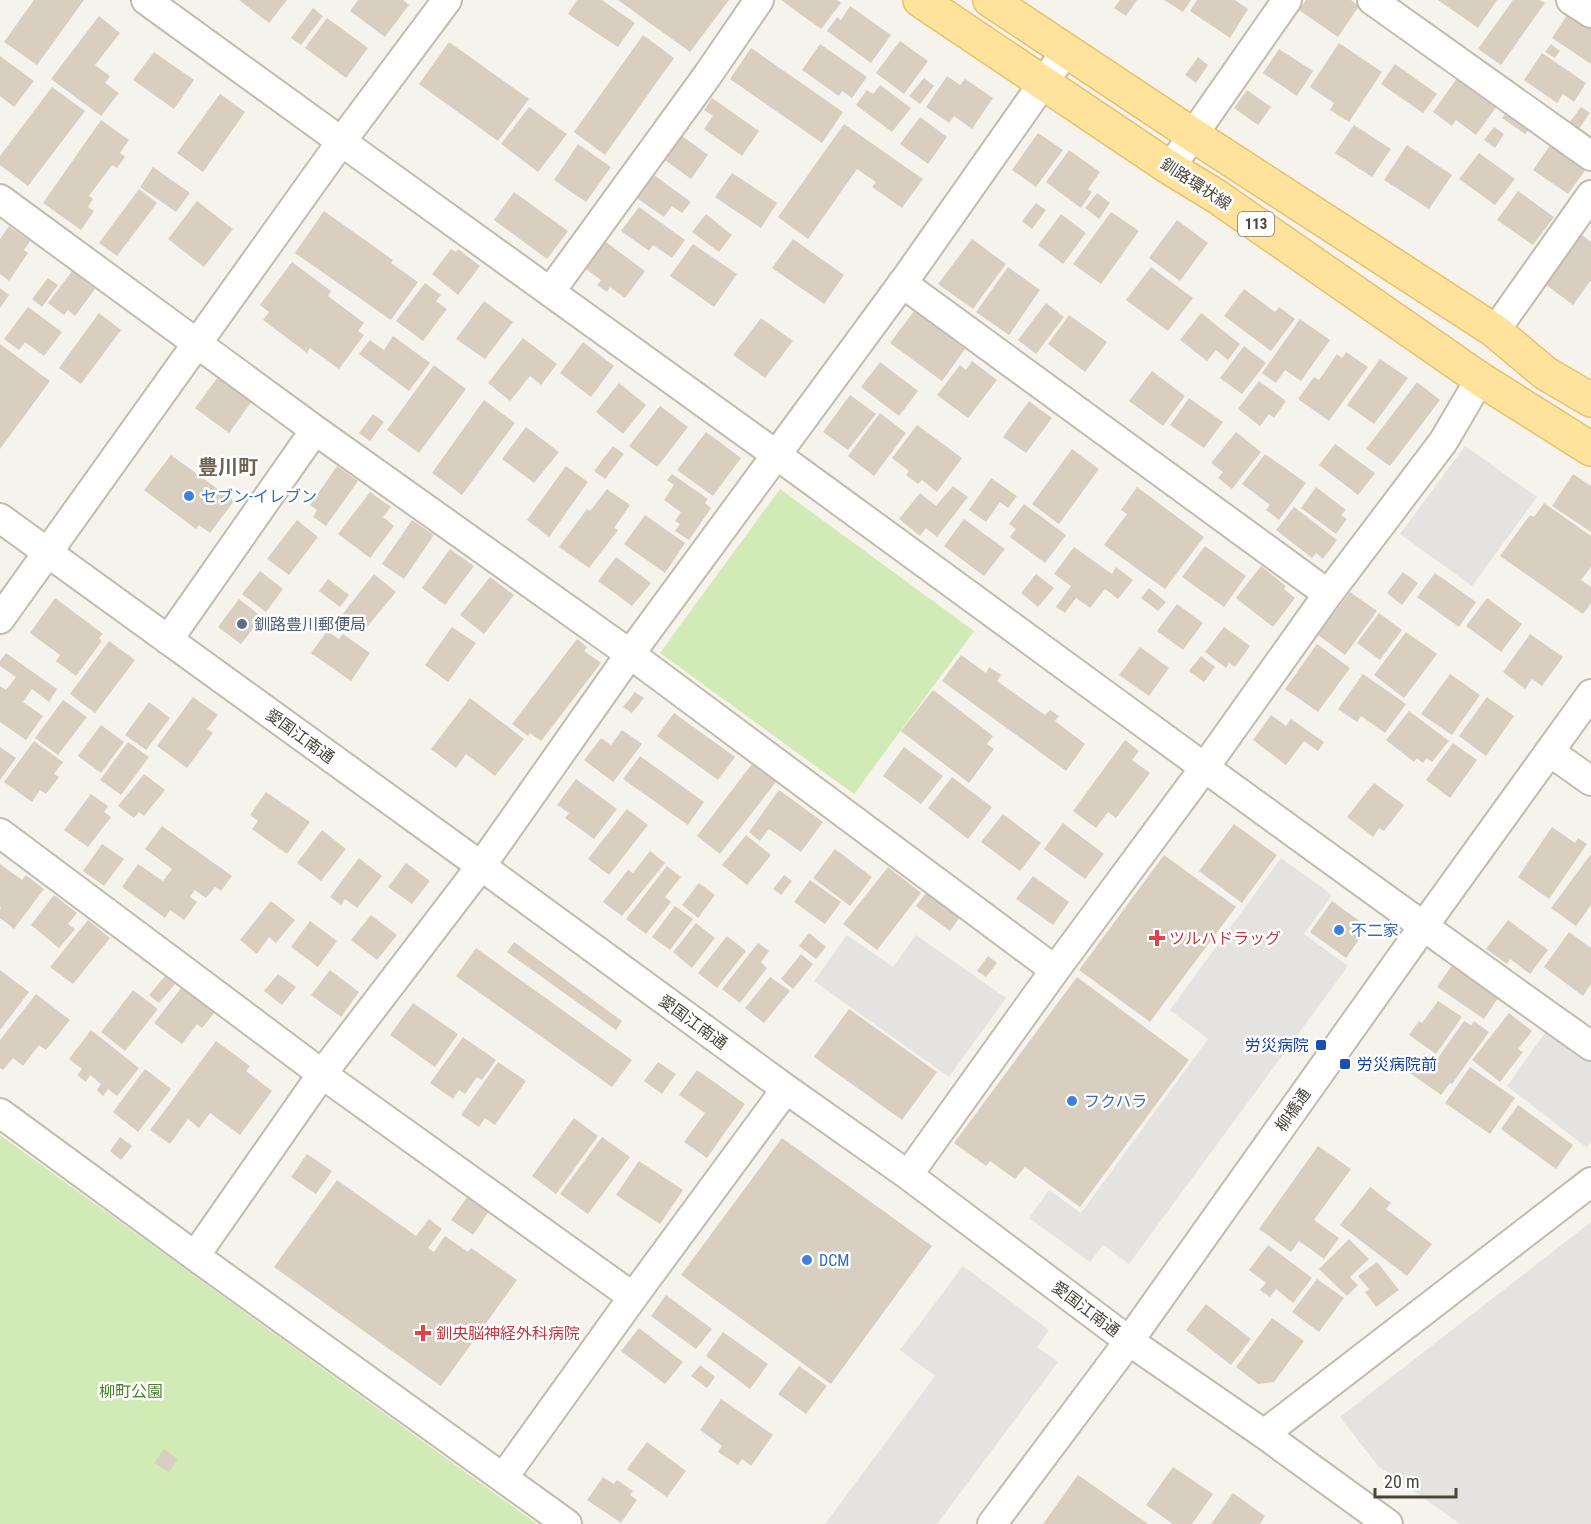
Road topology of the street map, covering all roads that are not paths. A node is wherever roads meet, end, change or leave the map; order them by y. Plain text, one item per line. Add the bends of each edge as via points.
1 (146, 0) edge
2 (447, 0) edge
3 (759, 0) edge
4 (920, 0) edge
5 (990, 0) edge
6 (1287, 0) edge
7 (1372, 0) edge
8 (1571, 0) edge
9 (1591, 13) edge
10 (1065, 51) junction
11 (1043, 82) junction
12 (1192, 135) junction
13 (341, 142) junction
14 (1591, 156) edge
15 (1170, 168) junction
16 (1591, 195) edge
17 (0, 200) edge
18 (902, 283) junction
19 (550, 292) junction
20 (1495, 332) junction
21 (197, 343) junction
22 (1480, 379) junction
23 (1591, 400) edge
24 (315, 430) junction
25 (1591, 449) edge
26 (777, 455) junction
27 (0, 518) edge
28 (48, 552) junction
29 (1328, 594) junction
30 (0, 618) edge
31 (168, 640) junction
32 (630, 654) junction
33 (1591, 694) edge
34 (1550, 752) junction
35 (1205, 767) junction
36 (1591, 781) edge
37 (0, 833) edge
38 (481, 866) junction
39 (1423, 927) junction
40 (1054, 970) junction
41 (1591, 1046) edge
42 (322, 1074) junction
43 (786, 1089) junction
44 (0, 1113) edge
45 (908, 1175) junction
46 (1591, 1182) edge
47 (195, 1256) junction
48 (633, 1297) junction
49 (1129, 1341) junction
50 (1264, 1434) junction
51 (503, 1478) junction
52 (567, 1524) edge
53 (992, 1524) edge
54 (1388, 1524) edge

1 - 13 street
2 - 13 street
3 - 19 street
4 - 11 main road, 釧路環状線 / 113
5 - 10 main road, 113
6 - 12 street
7 - 14 street
8 - 9 street
10 - 11 street
10 - 12 main road, 113
11 - 15 main road, 釧路環状線 / 113
11 - 18 street
12 - 15 street
12 - 20 main road, 113
13 - 19 street
13 - 21 street
15 - 22 main road, 釧路環状線 / 113
16 - 20 street
17 - 21 street
18 - 26 street
18 - 29 street
19 - 26 street
20 - 23 main road, 113 via 1545,372
21 - 24 street
21 - 28 street
22 - 25 main road, 釧路環状線 / 113
22 - 29 street via 1443,442
24 - 31 street
24 - 32 street
26 - 32 street
26 - 35 street
27 - 28 street, 愛国江南通
28 - 30 street
28 - 31 street, 愛国江南通
29 - 35 street
31 - 38 street, 愛国江南通
32 - 38 street
32 - 40 street
33 - 34 street, 柳橋通
34 - 36 street
34 - 39 street, 柳橋通
35 - 39 street
35 - 40 street
37 - 42 street
38 - 42 street
38 - 43 street, 愛国江南通
39 - 41 street
39 - 49 street, 柳橋通
40 - 45 street
42 - 47 street
42 - 48 street
43 - 45 street, 愛国江南通
43 - 48 street
44 - 47 street
45 - 49 street, 愛国江南通
46 - 50 street
47 - 51 street
48 - 51 street
49 - 50 street, 愛国江南通
49 - 53 street, 柳橋通
50 - 54 street, 愛国江南通
51 - 52 street

